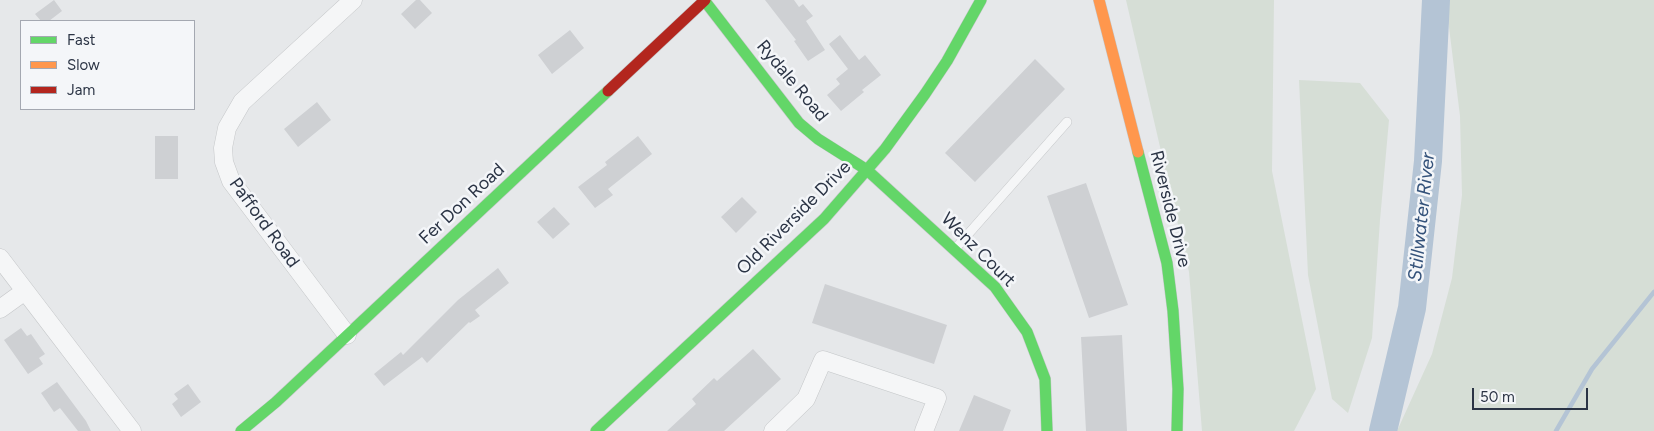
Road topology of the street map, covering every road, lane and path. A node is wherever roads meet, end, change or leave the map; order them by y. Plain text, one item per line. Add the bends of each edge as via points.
1 (353, 0) edge
2 (704, 0) edge
3 (981, 0) edge
4 (1099, 0) edge
5 (1067, 122) dead end
6 (867, 170) junction
7 (954, 250) junction
8 (0, 258) edge
9 (25, 291) junction
10 (0, 310) edge
11 (347, 335) junction
12 (132, 431) edge
13 (241, 431) edge
14 (596, 431) edge
15 (773, 431) edge
16 (924, 431) edge
17 (1047, 431) edge
18 (1177, 431) edge

1 - 11 street, Pafford Road via 242,102 227,128 222,148 231,180
2 - 6 street, Rydale Road via 799,123
2 - 11 street, Fer Don Road
3 - 6 street, Old Riverside Drive via 925,94
4 - 18 street, Riverside Drive via 1167,263 1178,389
5 - 7 lane
6 - 7 street, Wenz Court
6 - 14 street, Old Riverside Drive via 824,219
7 - 17 street, Wenz Court via 995,287 1027,332 1045,379
8 - 9 street
9 - 10 street
9 - 12 street
11 - 13 street, Fer Don Road
15 - 16 street via 806,399 823,360 937,398

